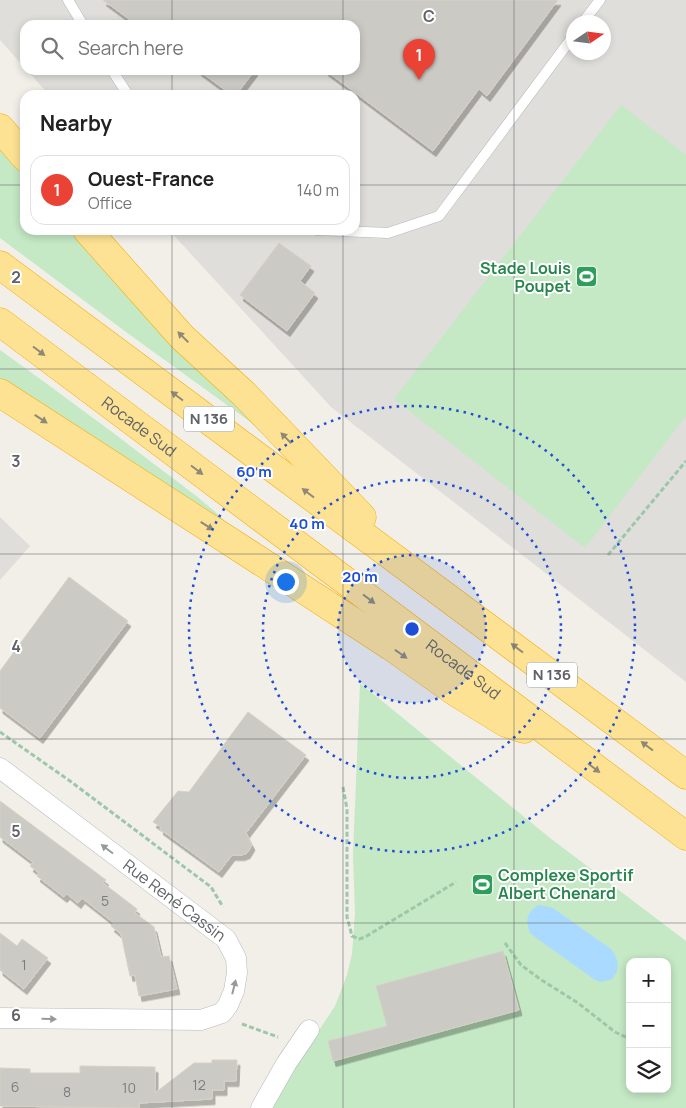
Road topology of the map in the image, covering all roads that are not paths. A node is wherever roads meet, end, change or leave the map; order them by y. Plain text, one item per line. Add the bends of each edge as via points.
1 (68, 0) edge
2 (600, 0) edge
3 (588, 15) edge
4 (80, 20) edge
5 (566, 46) edge
6 (115, 75) edge
7 (125, 90) edge
8 (0, 128) edge
9 (20, 151) edge
10 (360, 232) edge
11 (91, 235) edge
12 (0, 264) edge
13 (0, 322) edge
14 (0, 393) edge
15 (417, 574) junction
16 (555, 738) junction
17 (0, 768) edge
18 (686, 775) edge
19 (686, 836) edge
20 (0, 1018) edge
21 (304, 1037) road end
22 (261, 1108) edge

1 - 4 lane
2 - 3 lane
5 - 10 lane via 439,216 388,233
6 - 7 lane
8 - 9 highway
15 -> 11 highway via 244,394 182,336
15 -> 12 highway, N 136
13 -> 16 highway, Rocade Sud / N 136
14 -> 16 highway via 392,647 457,693 506,723
18 -> 15 highway, N 136
16 -> 19 highway, Rocade Sud / N 136
20 -> 17 street, Rue René Cassin via 200,1020 222,1014 234,991 237,973 236,958 226,939
21 - 22 street

